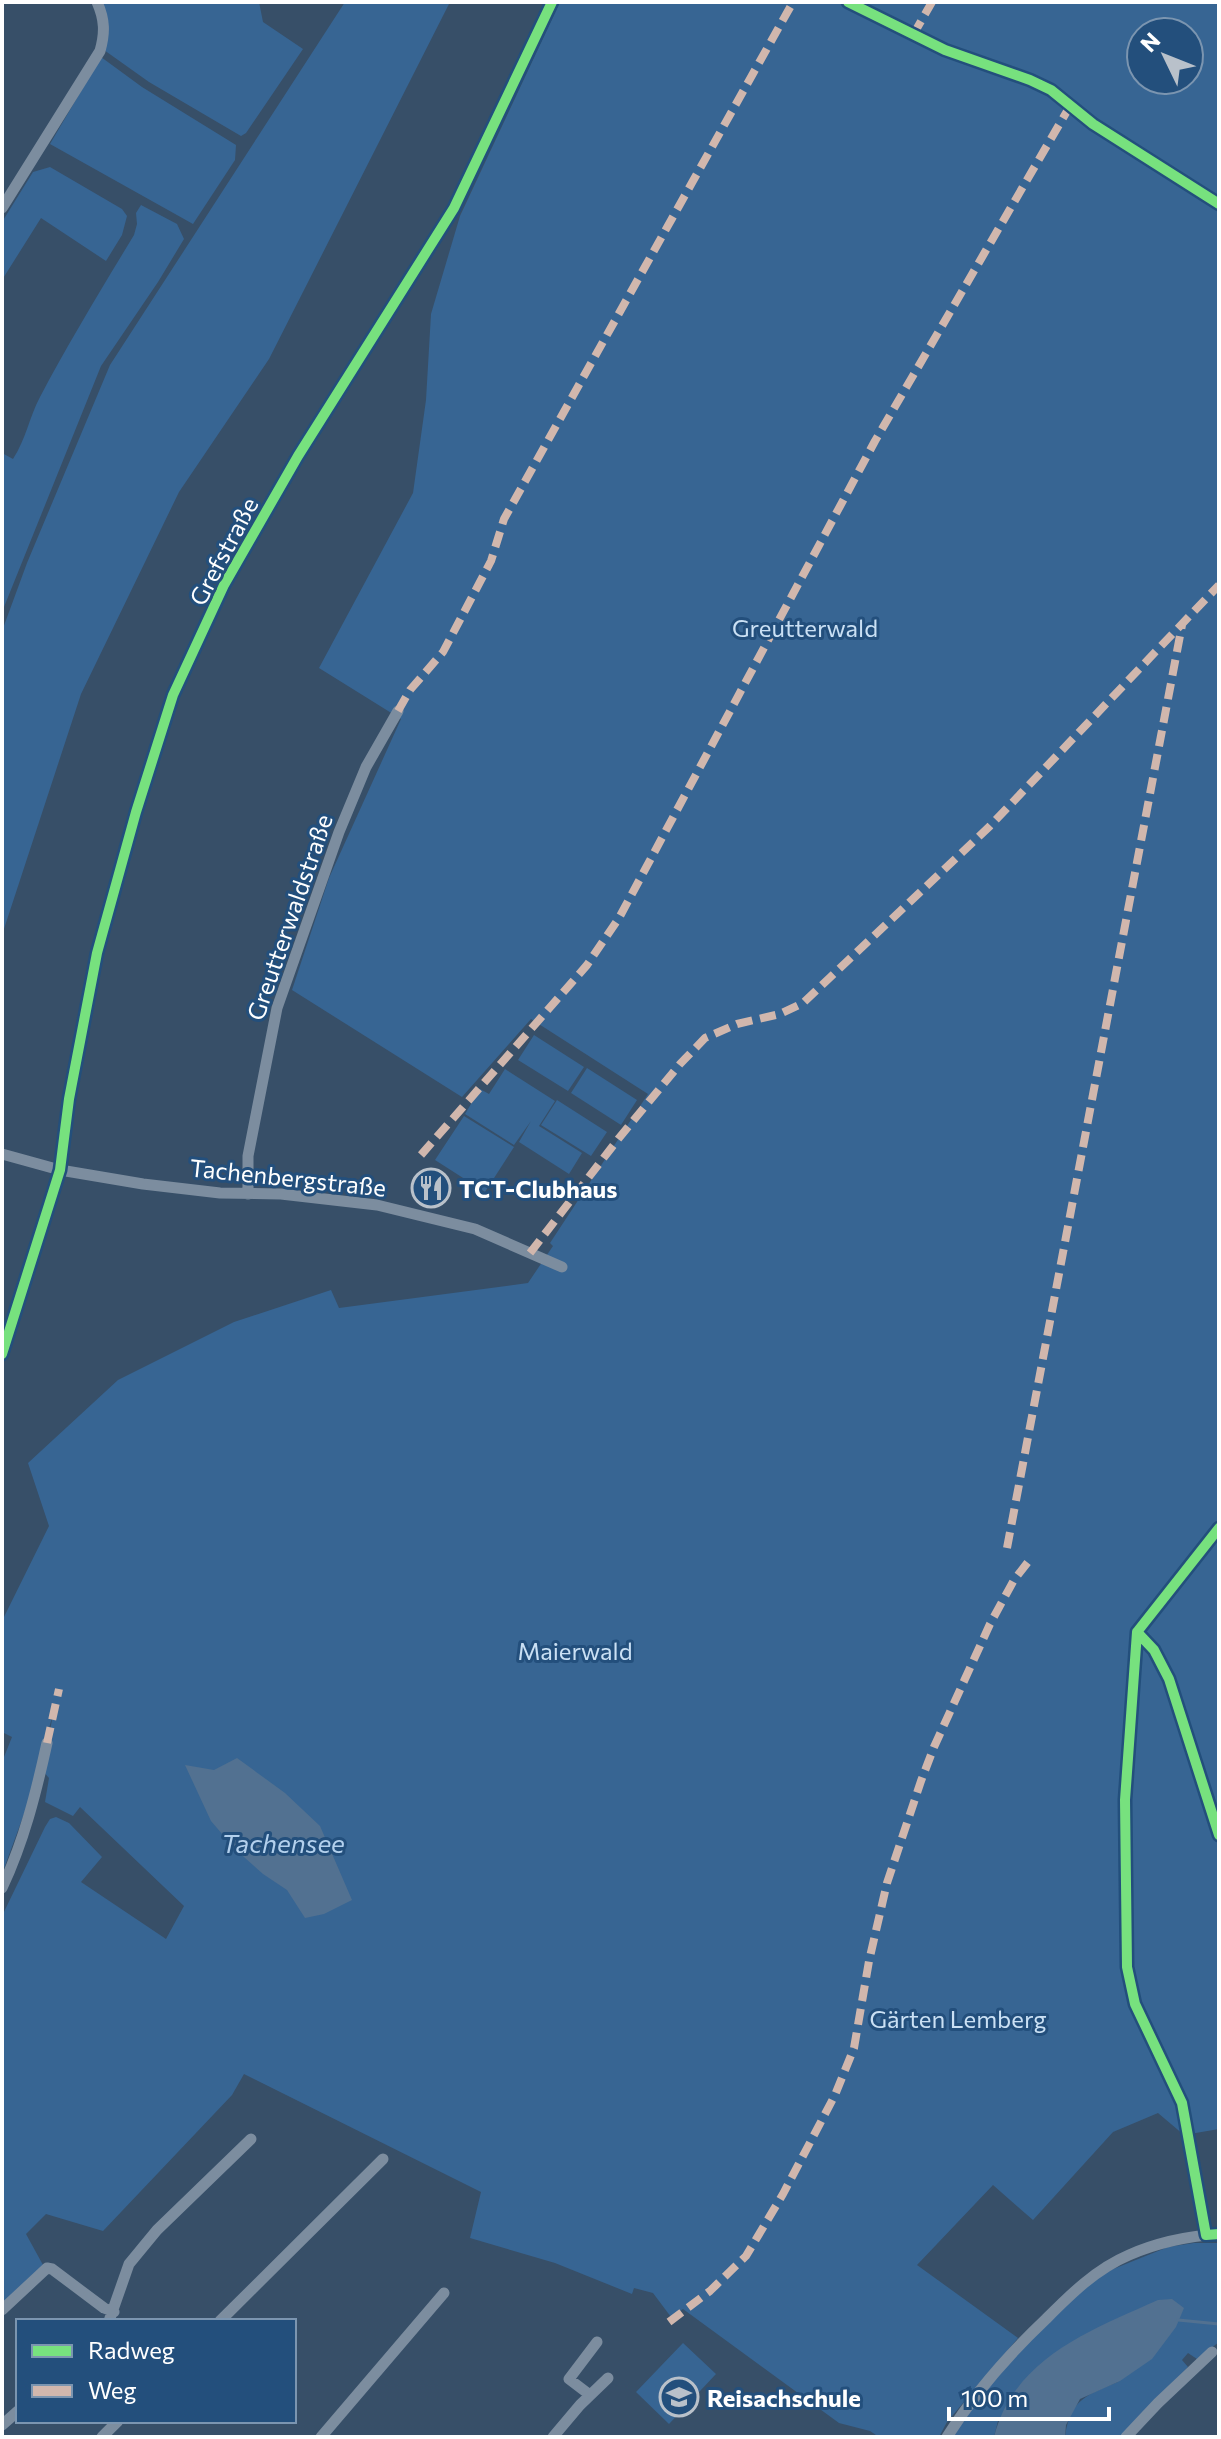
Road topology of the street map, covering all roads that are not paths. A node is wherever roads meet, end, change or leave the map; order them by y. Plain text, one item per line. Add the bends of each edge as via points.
1 (97, 2) edge
2 (552, 2) edge
3 (2, 208) edge
4 (398, 711) dead end
5 (2, 1154) edge
6 (60, 1170) junction
7 (248, 1194) junction
8 (562, 1267) dead end
9 (2, 1354) edge
10 (47, 1743) dead end
11 (2, 1888) edge
12 (251, 2139) dead end
13 (383, 2159) dead end
14 (1219, 2234) edge
15 (444, 2293) dead end
16 (2, 2310) edge
17 (112, 2316) edge
18 (222, 2319) edge
19 (597, 2342) dead end
20 (1212, 2352) dead end
21 (608, 2378) dead end
22 (590, 2395) junction
23 (321, 2437) edge
24 (553, 2437) edge
25 (947, 2437) edge
26 (1126, 2437) edge

1 - 3 street via 103,15 100,51
2 - 6 street, Grefstraße via 454,208 298,456 224,585 173,695 97,953
4 - 7 street, Greutterwaldstraße via 366,767 339,832 277,1008 248,1156
5 - 6 street, Tachenbergstraße
6 - 7 street, Tachenbergstraße
6 - 9 street, Grefstraße
7 - 8 street, Tachenbergstraße via 377,1205 475,1229
10 - 11 street via 35,1799
12 - 17 street via 129,2264
13 - 18 street
14 - 25 street via 1128,2255 1094,2275 1003,2360
15 - 23 street
16 - 17 street via 47,2268
19 - 22 street via 569,2379
20 - 26 street
21 - 22 street
22 - 24 street

